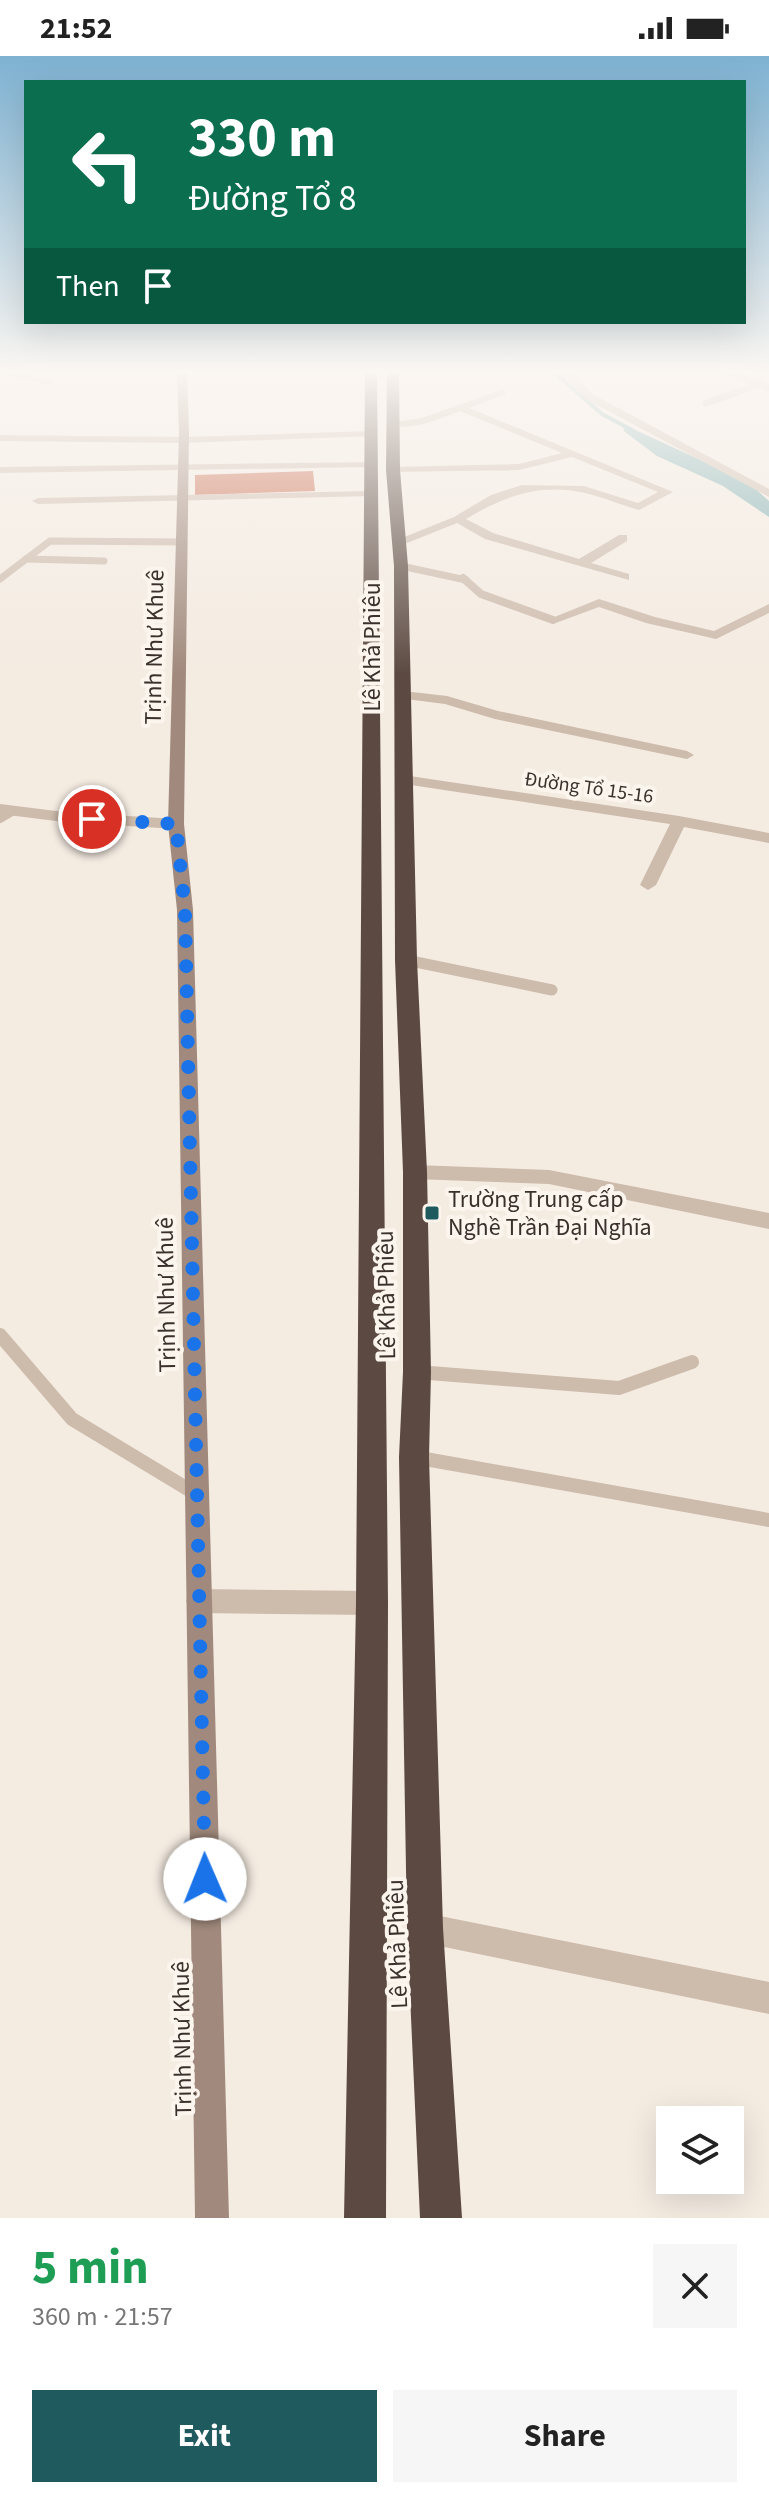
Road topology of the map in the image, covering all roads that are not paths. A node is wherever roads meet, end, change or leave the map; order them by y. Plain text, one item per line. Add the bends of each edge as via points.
1 (182, 473) edge
2 (379, 473) edge
3 (383, 473) edge
4 (619, 473) edge
5 (730, 473) edge
6 (369, 494) junction
7 (769, 494) edge
8 (182, 500) junction
9 (38, 501) dead end
10 (458, 519) junction
11 (623, 538) dead end
12 (182, 542) junction
13 (400, 554) junction
14 (26, 559) junction
15 (104, 561) dead end
16 (582, 563) junction
17 (625, 577) dead end
18 (0, 579) edge
19 (769, 608) edge
20 (553, 620) joint
21 (403, 695) junction
22 (687, 755) dead end
23 (403, 780) junction
24 (4, 813) edge
25 (679, 821) junction
26 (176, 824) junction
27 (769, 838) edge
28 (648, 885) dead end
29 (406, 960) junction
30 (552, 990) dead end
31 (415, 1172) junction
32 (769, 1221) edge
33 (0, 1335) edge
34 (692, 1362) dead end
35 (417, 1372) junction
36 (414, 1457) junction
37 (196, 1494) junction
38 (769, 1520) edge
39 (199, 1601) junction
40 (372, 1603) junction
41 (425, 1928) junction
42 (769, 1998) edge
43 (212, 2218) edge
44 (365, 2218) edge
45 (441, 2218) edge

1 - 8 street, Trịnh Như Khuê
2 - 6 highway, Lê Khả Phiêu
3 - 13 highway, Lê Khả Phiêu
4 - 10 street via 667,492 639,507 584,489 522,488
5 - 7 street
6 - 8 street
6 - 40 highway, Lê Khả Phiêu
8 - 9 street
8 - 12 street, Trịnh Như Khuê
10 - 13 street
10 - 16 street via 489,536
11 - 16 street
12 - 14 lane via 50,541
12 - 26 street, Trịnh Như Khuê
13 - 20 lane via 464,578 481,594
13 - 21 highway, Lê Khả Phiêu
14 - 15 lane
14 - 18 lane
16 - 17 street
19 - 20 street via 716,635 599,603
21 - 22 street via 447,700
21 - 23 highway, Lê Khả Phiêu
23 - 25 street, Đường Tổ 15-16
23 - 29 highway, Lê Khả Phiêu
24 - 26 street
25 - 27 street, Đường Tổ 15-16
25 - 28 street
26 - 37 street, Trịnh Như Khuê via 185,910
29 - 30 lane
29 - 31 highway, Lê Khả Phiêu
31 - 32 street via 549,1177
31 - 35 highway, Lê Khả Phiêu
33 - 37 lane via 72,1419
34 - 35 lane via 619,1388
35 - 36 highway, Lê Khả Phiêu
36 - 38 lane
36 - 41 highway, Lê Khả Phiêu
37 - 39 street, Trịnh Như Khuê
39 - 40 street
39 - 43 street, Trịnh Như Khuê
40 - 44 highway, Lê Khả Phiêu
41 - 42 street
41 - 45 highway, Lê Khả Phiêu

